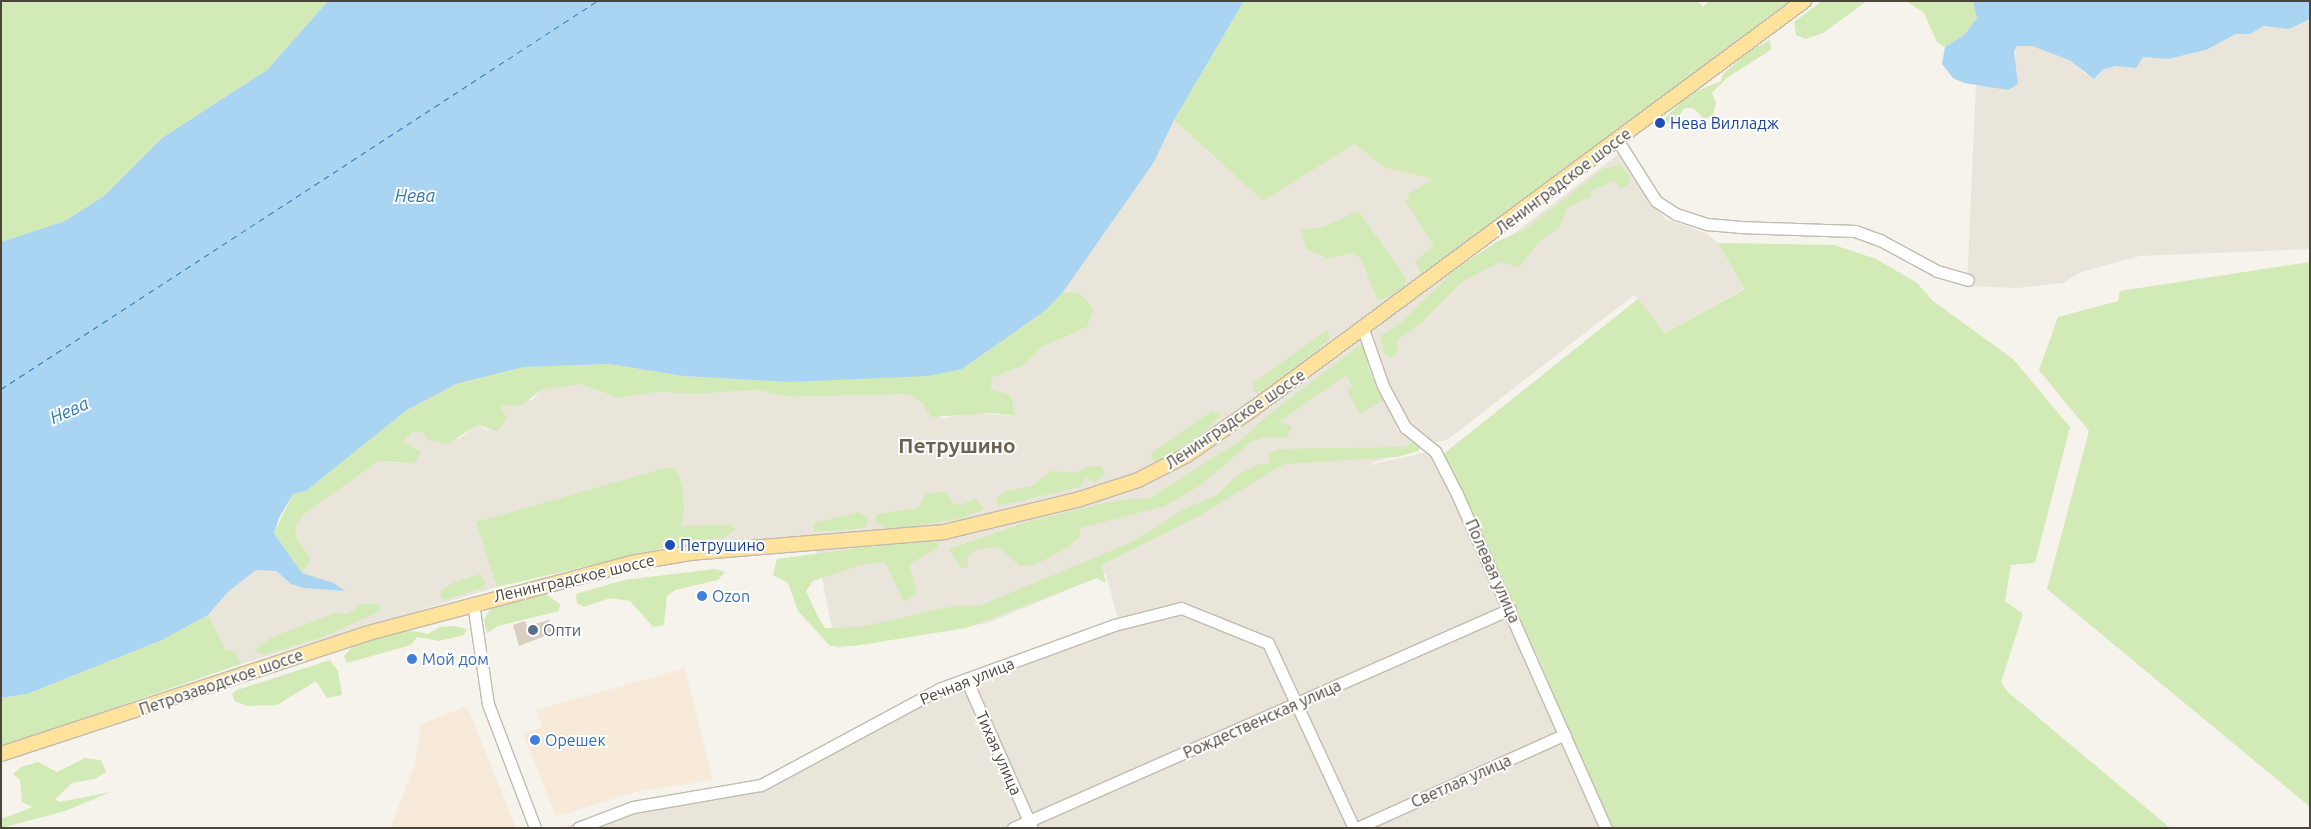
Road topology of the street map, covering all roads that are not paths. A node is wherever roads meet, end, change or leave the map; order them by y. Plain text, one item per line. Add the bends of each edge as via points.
1 (1804, 1) edge
2 (1618, 141) junction
3 (1968, 280) dead end
4 (1363, 329) junction
5 (473, 603) junction
6 (1510, 610) junction
7 (442, 612) joint
8 (966, 679) junction
9 (1299, 704) junction
10 (1565, 734) junction
11 (1, 754) edge
12 (1030, 824) edge
13 (535, 828) edge
14 (578, 828) edge
15 (1013, 828) edge
16 (1356, 828) edge
17 (1606, 828) edge

1 - 2 main road, Ленинградское шоссе
2 - 3 street via 1656,201 1676,214 1731,226 1855,231 1880,240 1937,271
2 - 4 main road, Ленинградское шоссе
4 - 5 main road, Ленинградское шоссе via 1187,455 1110,491 944,532 669,556
4 - 6 street, Полевая улица via 1383,386 1405,427 1435,451
5 - 7 main road, Ленинградское шоссе
5 - 13 street via 488,704
6 - 9 street, Рождественская улица
6 - 10 street, Полевая улица
7 - 11 main road, Петрозаводское шоссе
8 - 9 street, Речная улица via 1114,626 1181,608 1268,643
8 - 12 street, Тихая улица
8 - 14 street, Речная улица via 939,689 761,785 633,807
9 - 12 street, Рождественская улица
9 - 16 street, Речная улица
10 - 16 street, Светлая улица
10 - 17 street, Полевая улица
12 - 15 street, Рождественская улица

